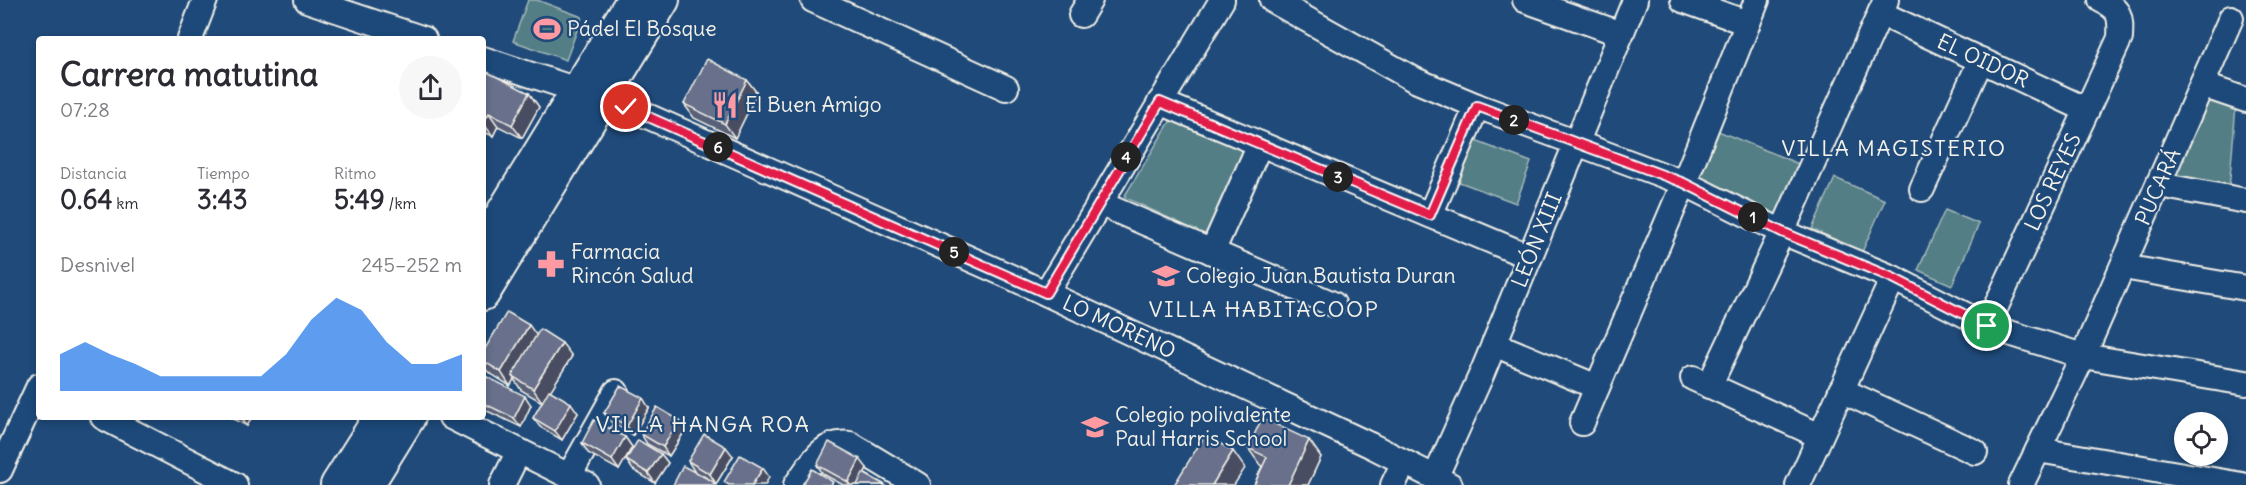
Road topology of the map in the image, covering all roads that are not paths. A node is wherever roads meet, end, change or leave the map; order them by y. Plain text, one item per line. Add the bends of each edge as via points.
1 (205, 0) edge
2 (307, 0) edge
3 (633, 0) edge
4 (663, 0) edge
5 (813, 0) edge
6 (1222, 0) edge
7 (1272, 0) edge
8 (1525, 0) edge
9 (1635, 0) edge
10 (1683, 0) edge
11 (1756, 0) edge
12 (2101, 0) edge
13 (1883, 7) edge
14 (2231, 18) dead end
15 (1747, 23) junction
16 (1621, 34) junction
17 (191, 36) edge
18 (415, 36) edge
19 (486, 60) edge
20 (1981, 60) junction
21 (2202, 85) junction
22 (1006, 88) dead end
23 (590, 93) junction
24 (2246, 100) edge
25 (1160, 102) junction
26 (1477, 106) junction
27 (2087, 110) junction
28 (1576, 143) junction
29 (1260, 144) junction
30 (1684, 183) junction
31 (2159, 185) junction
32 (1922, 189) dead end
33 (2246, 201) edge
34 (1099, 203) junction
35 (1430, 215) junction
36 (1782, 232) junction
37 (486, 241) edge
38 (1212, 252) junction
39 (1530, 257) junction
40 (2122, 267) junction
41 (1893, 278) junction
42 (486, 288) edge
43 (2246, 288) edge
44 (1046, 293) junction
45 (1333, 304) dead end
46 (1987, 326) junction
47 (1494, 344) junction
48 (2083, 356) junction
49 (2246, 384) edge
50 (1597, 387) junction
51 (1841, 390) junction
52 (36, 392) edge
53 (616, 392) edge
54 (109, 420) edge
55 (378, 420) edge
56 (407, 420) edge
57 (457, 420) edge
58 (1582, 423) dead end
59 (1820, 436) junction
60 (2038, 450) junction
61 (519, 451) junction
62 (1975, 452) dead end
63 (1404, 462) junction
64 (0, 470) edge
65 (578, 481) edge
66 (1442, 482) edge
67 (235, 485) edge
68 (336, 485) edge
69 (367, 485) edge
70 (502, 485) edge
71 (796, 485) edge
72 (918, 485) edge
73 (1393, 485) edge
74 (1798, 485) edge
75 (2021, 485) edge
76 (2238, 485) edge

1 - 17 street
2 - 18 street
3 - 23 main road
4 - 23 main road
5 - 22 street
6 - 25 street
7 - 26 street via 1415,80
8 - 16 street
9 - 16 street, LEÓN XIII
10 - 15 street
11 - 15 street
12 - 27 street, LOS REYES via 2118,12 2120,38
13 - 20 street, EL OIDOR
13 - 36 street
14 - 21 street, PUCARÁ
15 - 30 street
16 - 28 street, LEÓN XIII
19 - 23 street, LO MORENO
20 - 27 street, EL OIDOR
20 - 32 street
21 - 24 street
21 - 31 street, PUCARÁ
23 - 37 main road
23 - 42 main road
23 - 44 street, LO MORENO
25 - 29 street
25 - 34 street
26 - 28 street
26 - 35 street
27 - 46 street, LOS REYES
28 - 30 street
28 - 39 street, LEÓN XIII
29 - 35 street
29 - 38 street
30 - 36 street
30 - 50 street
31 - 33 street
31 - 40 street, PUCARÁ
34 - 38 street
34 - 44 street
35 - 39 street
36 - 41 street
36 - 59 street via 1701,382
38 - 45 street
39 - 47 street, LEÓN XIII
40 - 43 street
40 - 48 street, PUCARÁ
41 - 46 street
41 - 51 street
44 - 63 street, LO MORENO
46 - 48 street
47 - 50 street
47 - 66 street, LEÓN XIII
48 - 49 street
48 - 60 street, PUCARÁ
50 - 58 street
51 - 59 street
51 - 62 street
52 - 64 street
53 - 65 street
54 - 67 street
55 - 68 main road
56 - 69 main road
57 - 61 street
59 - 74 street
60 - 75 street, PUCARÁ
60 - 76 street
61 - 65 street
61 - 70 street
63 - 66 street, LO MORENO
63 - 73 street
71 - 72 street via 820,453 839,442 850,444

